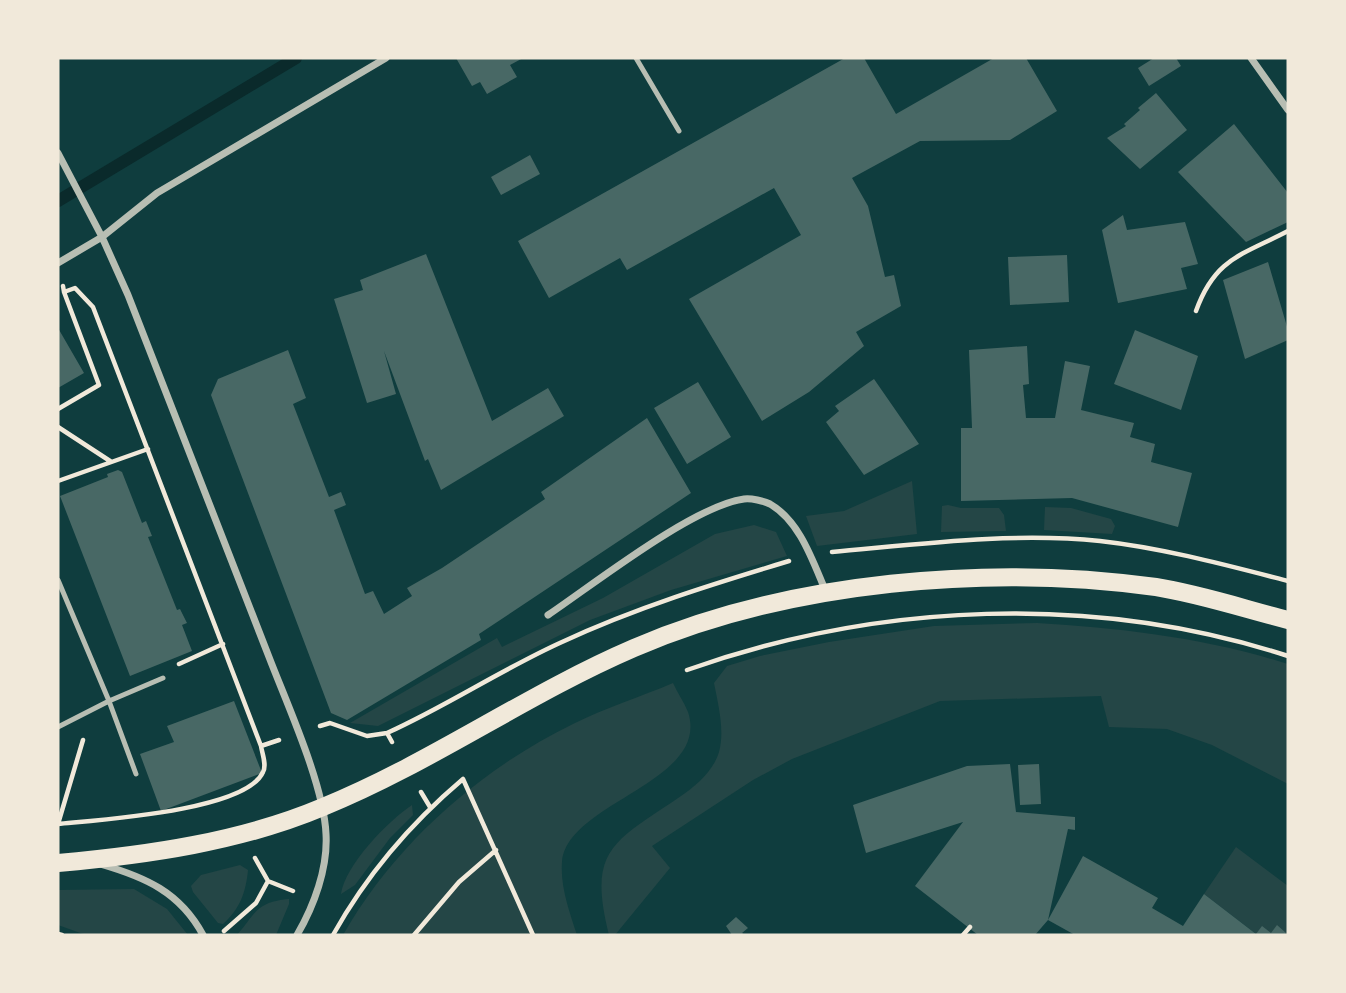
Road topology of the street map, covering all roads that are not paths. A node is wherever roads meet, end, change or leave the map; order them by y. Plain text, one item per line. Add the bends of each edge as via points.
1 (386, 58) edge
2 (636, 58) edge
3 (1251, 58) edge
4 (1288, 110) edge
5 (679, 131) dead end
6 (59, 154) edge
7 (102, 237) junction
8 (58, 263) edge
9 (58, 580) edge
10 (827, 593) junction
11 (548, 615) dead end
12 (1288, 620) edge
13 (163, 678) road end
14 (109, 701) junction
15 (58, 727) edge
16 (136, 774) dead end
17 (322, 808) junction
18 (86, 860) junction
19 (58, 863) edge
20 (203, 935) edge
21 (297, 935) edge

1 - 7 street via 157,194
2 - 5 lane
3 - 4 street
6 - 7 street
7 - 8 street
7 - 17 street via 291,715
9 - 14 lane
10 - 11 street via 785,515 767,503 746,498 696,516
10 - 12 main road via 923,580 1066,578 1159,588
10 - 17 main road via 724,617 638,646 563,680 407,768
13 - 14 lane
14 - 15 lane
14 - 16 lane
17 - 18 main road via 247,832
17 - 21 street via 325,848 314,900
18 - 19 main road
18 - 20 street via 140,876 166,890 193,917

